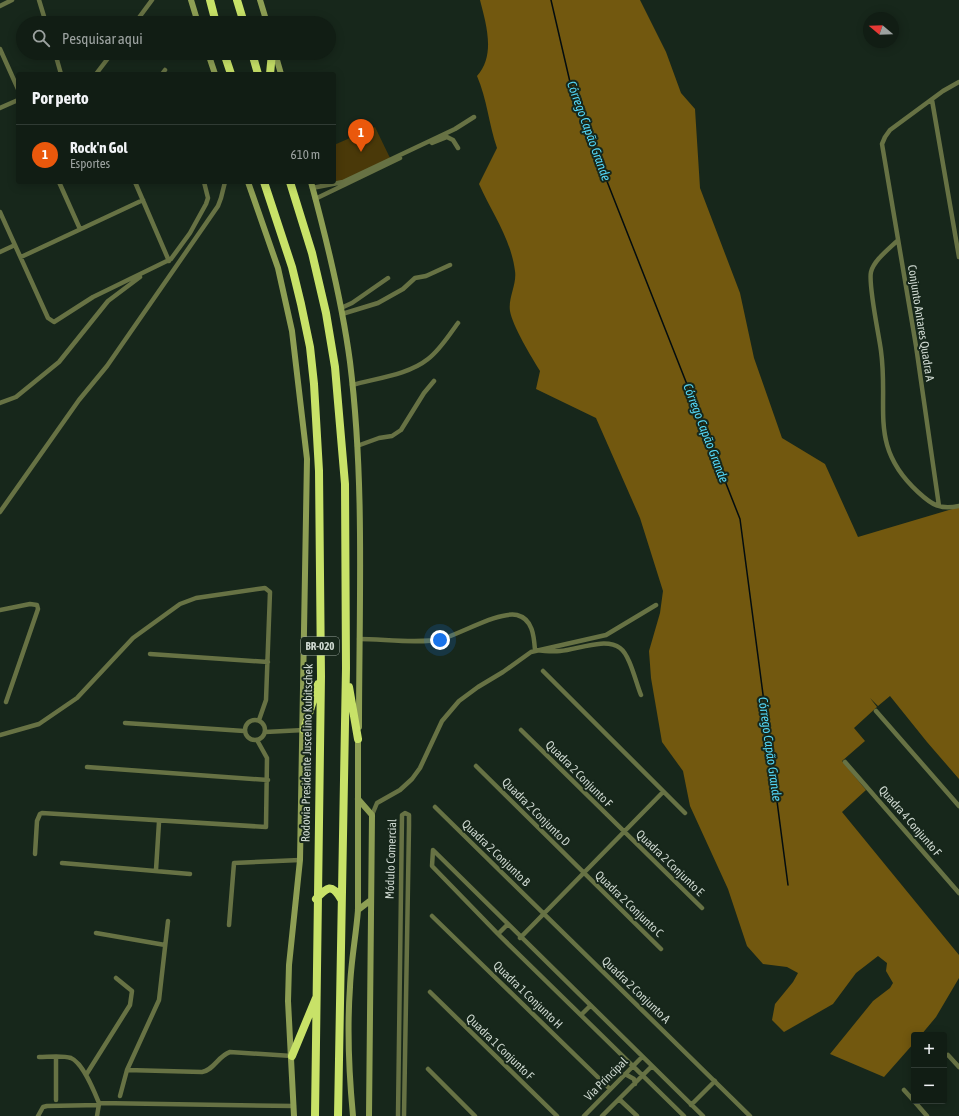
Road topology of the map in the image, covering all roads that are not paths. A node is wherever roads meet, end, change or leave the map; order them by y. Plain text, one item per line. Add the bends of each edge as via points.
1 (12, 0) edge
2 (39, 0) edge
3 (152, 0) edge
4 (191, 0) edge
5 (210, 0) edge
6 (237, 0) edge
7 (260, 0) edge
8 (0, 6) edge
9 (44, 16) edge
10 (140, 16) edge
11 (196, 16) edge
12 (214, 16) edge
13 (242, 16) edge
14 (265, 16) edge
15 (0, 49) edge
16 (57, 60) edge
17 (107, 60) edge
18 (210, 60) edge
19 (226, 60) edge
20 (254, 60) edge
21 (271, 60) edge
22 (278, 60) edge
23 (60, 72) edge
24 (98, 72) edge
25 (214, 72) edge
26 (229, 72) edge
27 (257, 72) edge
28 (270, 72) edge
29 (281, 72) edge
30 (959, 82) edge
31 (16, 85) edge
32 (932, 100) junction
33 (16, 101) edge
34 (0, 108) edge
35 (474, 117) dead end
36 (458, 148) dead end
37 (336, 183) edge
38 (60, 184) edge
39 (136, 184) edge
40 (204, 184) edge
41 (224, 184) edge
42 (249, 184) edge
43 (265, 184) edge
44 (291, 184) edge
45 (322, 184) edge
46 (312, 185) edge
47 (315, 199) junction
48 (143, 200) junction
49 (0, 212) edge
50 (80, 230) junction
51 (898, 240) junction
52 (15, 245) junction
53 (0, 252) edge
54 (20, 257) junction
55 (959, 258) edge
56 (169, 261) junction
57 (450, 264) dead end
58 (147, 272) junction
59 (388, 278) dead end
60 (342, 311) junction
61 (458, 323) dead end
62 (434, 381) dead end
63 (352, 385) junction
64 (0, 403) edge
65 (357, 446) junction
66 (939, 506) junction
67 (959, 506) edge
68 (0, 512) edge
69 (656, 605) dead end
70 (0, 610) edge
71 (359, 639) junction
72 (535, 650) junction
73 (150, 654) dead end
74 (268, 662) junction
75 (346, 668) junction
76 (543, 671) dead end
77 (321, 676) junction
78 (641, 695) dead end
79 (6, 702) dead end
80 (876, 711) dead end
81 (259, 720) junction
82 (125, 723) dead end
83 (244, 730) junction
84 (304, 730) junction
85 (521, 730) dead end
86 (265, 732) junction
87 (0, 736) edge
88 (358, 739) junction
89 (257, 740) junction
90 (845, 762) dead end
91 (476, 766) dead end
92 (87, 767) dead end
93 (268, 780) junction
94 (663, 792) junction
95 (358, 799) junction
96 (959, 806) edge
97 (435, 807) dead end
98 (685, 813) dead end
99 (372, 815) junction
100 (159, 822) junction
101 (409, 826) junction
102 (402, 827) junction
103 (624, 832) junction
104 (35, 854) dead end
105 (300, 860) junction
106 (62, 863) dead end
107 (156, 870) junction
108 (583, 873) junction
109 (190, 874) dead end
110 (959, 892) edge
111 (401, 895) junction
112 (408, 896) junction
113 (316, 899) junction
114 (341, 900) junction
115 (371, 900) junction
116 (702, 908) dead end
117 (358, 910) junction
118 (544, 914) junction
119 (432, 916) dead end
120 (168, 921) dead end
121 (230, 925) dead end
122 (507, 925) junction
123 (96, 934) dead end
124 (498, 934) junction
125 (520, 938) junction
126 (165, 945) junction
127 (661, 948) dead end
128 (400, 959) junction
129 (407, 959) junction
130 (116, 978) dead end
131 (430, 992) dead end
132 (318, 994) junction
133 (590, 1006) junction
134 (581, 1015) junction
135 (399, 1045) junction
136 (405, 1045) junction
137 (948, 1055) dead end
138 (292, 1056) junction
139 (39, 1057) dead end
140 (56, 1057) junction
141 (642, 1057) junction
142 (633, 1066) junction
143 (652, 1066) junction
144 (959, 1067) edge
145 (428, 1069) dead end
146 (126, 1070) junction
147 (625, 1074) junction
148 (86, 1075) junction
149 (642, 1076) junction
150 (715, 1081) junction
151 (635, 1084) junction
152 (610, 1089) junction
153 (904, 1090) dead end
154 (120, 1096) dead end
155 (911, 1098) edge
156 (619, 1099) junction
157 (56, 1100) dead end
158 (99, 1104) junction
159 (917, 1104) edge
160 (691, 1105) junction
161 (294, 1106) junction
162 (38, 1116) edge
163 (97, 1116) edge
164 (294, 1116) edge
165 (315, 1116) edge
166 (338, 1116) edge
167 (353, 1116) edge
168 (369, 1116) edge
169 (398, 1116) edge
170 (404, 1116) edge
171 (475, 1116) edge
172 (557, 1116) edge
173 (584, 1116) edge
174 (602, 1116) edge
175 (637, 1116) edge
176 (684, 1116) edge
177 (702, 1116) edge
178 (750, 1116) edge
179 (927, 1116) edge

1 - 8 street
2 - 9 street
3 - 10 street
4 - 11 main road
5 - 12 highway
6 - 13 highway
7 - 14 main road
15 - 31 street
16 - 23 street
17 - 24 street
18 - 25 main road
19 - 26 highway
20 - 27 highway
21 - 28 highway
22 - 29 main road
30 - 32 street
32 - 51 street, Conjunto Antares Quadra A via 890,130 882,144
32 - 55 street
33 - 34 street
35 - 37 street via 455,129 343,182
36 - 47 street via 453,140 447,138
38 - 50 street
39 - 48 street
40 - 56 street via 208,198 206,204 190,233
41 - 68 street via 218,206 107,366 79,400
42 - 84 main road via 278,268 290,324 307,459
43 - 77 highway, Rodovia Presidente Juscelino Kubitschek / BR-020 via 298,286 312,369 319,471
44 - 75 highway, BR-020 via 318,279 335,367 345,484
45 - 46 street
46 - 47 main road
47 - 60 main road
48 - 50 street
48 - 56 street
49 - 52 street
50 - 54 street
51 - 66 street, Conjunto Antares Quadra A
51 - 66 street via 875,263 870,278 881,353 884,436 899,470 921,495
52 - 53 street
52 - 54 street
54 - 58 street via 51,322 55,322 93,297
56 - 58 street
57 - 60 street via 426,276 415,278 398,292 378,303
58 - 64 street via 108,301 59,362 16,397
59 - 60 street
60 - 63 main road
61 - 63 street via 434,354 421,364
62 - 65 street via 401,430 392,436
63 - 65 main road
65 - 71 main road via 360,498
66 - 67 street via 947,509
69 - 72 street via 606,635
70 - 79 street via 30,604 37,605 38,609
71 - 72 street via 441,639 498,617 516,615 526,620 534,634
71 - 88 main road
72 - 78 street via 560,651 593,644 612,644 620,648 626,656
72 - 99 street via 459,701 442,721 420,768 400,790 377,803
73 - 74 street
74 - 81 street via 266,700
74 - 87 street via 268,589 196,598 180,604 134,638 77,698 39,724
75 - 88 highway
75 - 114 highway, BR-020
76 - 94 street
77 - 84 highway
77 - 113 highway, Rodovia Presidente Juscelino Kubitschek / BR-020
80 - 96 street
81 - 83 street via 252,720 246,724
81 - 86 street via 265,727
82 - 83 street
83 - 89 street via 251,740
84 - 86 street
84 - 105 main road
85 - 103 street, Quadra 2 Conjunto F
86 - 89 street
88 - 95 main road
89 - 93 street via 267,758
90 - 110 street, Quadra 4 Conjunto F
91 - 108 street, Quadra 2 Conjunto D
92 - 93 street
93 - 100 street via 266,827
94 - 98 street
94 - 103 street
95 - 99 main road, Módulo Comercial
95 - 117 main road
97 - 118 street, Quadra 2 Conjunto B
99 - 115 main road, Módulo Comercial
100 - 104 street via 42,813 37,821
100 - 107 street
101 - 102 street
101 - 102 street, Módulo Comercial via 409,815 405,813 402,815
101 - 112 street, Módulo Comercial
102 - 111 street, Módulo Comercial
103 - 108 street
103 - 116 street, Quadra 2 Conjunto E
105 - 121 street via 234,863
105 - 138 main road via 289,965 288,1001
106 - 107 street
107 - 109 street
108 - 118 street
108 - 127 street, Quadra 2 Conjunto C
111 - 112 street
111 - 128 street, Módulo Comercial
112 - 129 street, Módulo Comercial
113 - 114 highway via 330,888 335,890
113 - 132 highway, Rodovia Presidente Juscelino Kubitschek / BR-020
114 - 166 highway, BR-020
115 - 117 main road, Módulo Comercial
115 - 168 main road, Módulo Comercial
117 - 167 main road via 350,987 349,1064
118 - 125 street
118 - 150 street, Quadra 2 Conjunto A
119 - 152 street, Quadra 1 Conjunto H
120 - 126 street
122 - 124 street
122 - 124 street via 433,850 432,866
122 - 125 street
123 - 126 street
124 - 134 street
125 - 133 street
126 - 146 street via 159,1000
128 - 129 street
128 - 135 street, Módulo Comercial
129 - 136 street, Módulo Comercial
130 - 148 street via 132,991 130,1005
131 - 172 street, Quadra 1 Conjunto F
132 - 138 highway
132 - 165 highway, Rodovia Presidente Juscelino Kubitschek / BR-020
133 - 134 street
133 - 141 street
134 - 142 street
135 - 136 street
135 - 169 street, Módulo Comercial
136 - 170 street, Módulo Comercial
137 - 144 street
138 - 146 street via 230,1052 210,1069 202,1072
138 - 161 main road
139 - 140 street
140 - 148 street via 71,1058
140 - 157 street
141 - 142 street, Via Principal
141 - 143 street
142 - 147 street, Via Principal
142 - 149 street
143 - 149 street, Via Principal
143 - 160 street
145 - 171 street
146 - 154 street
147 - 151 street via 632,1076
147 - 152 street, Via Principal
148 - 158 street
149 - 151 street, Via Principal
149 - 176 street
150 - 160 street
150 - 178 street, Quadra 2 Conjunto A
151 - 156 street, Via Principal
152 - 173 street, Via Principal
153 - 155 street
156 - 174 street, Via Principal
156 - 175 street
158 - 161 street
158 - 162 street via 47,1106 43,1107
158 - 163 street
159 - 179 street
160 - 177 street
161 - 164 main road

